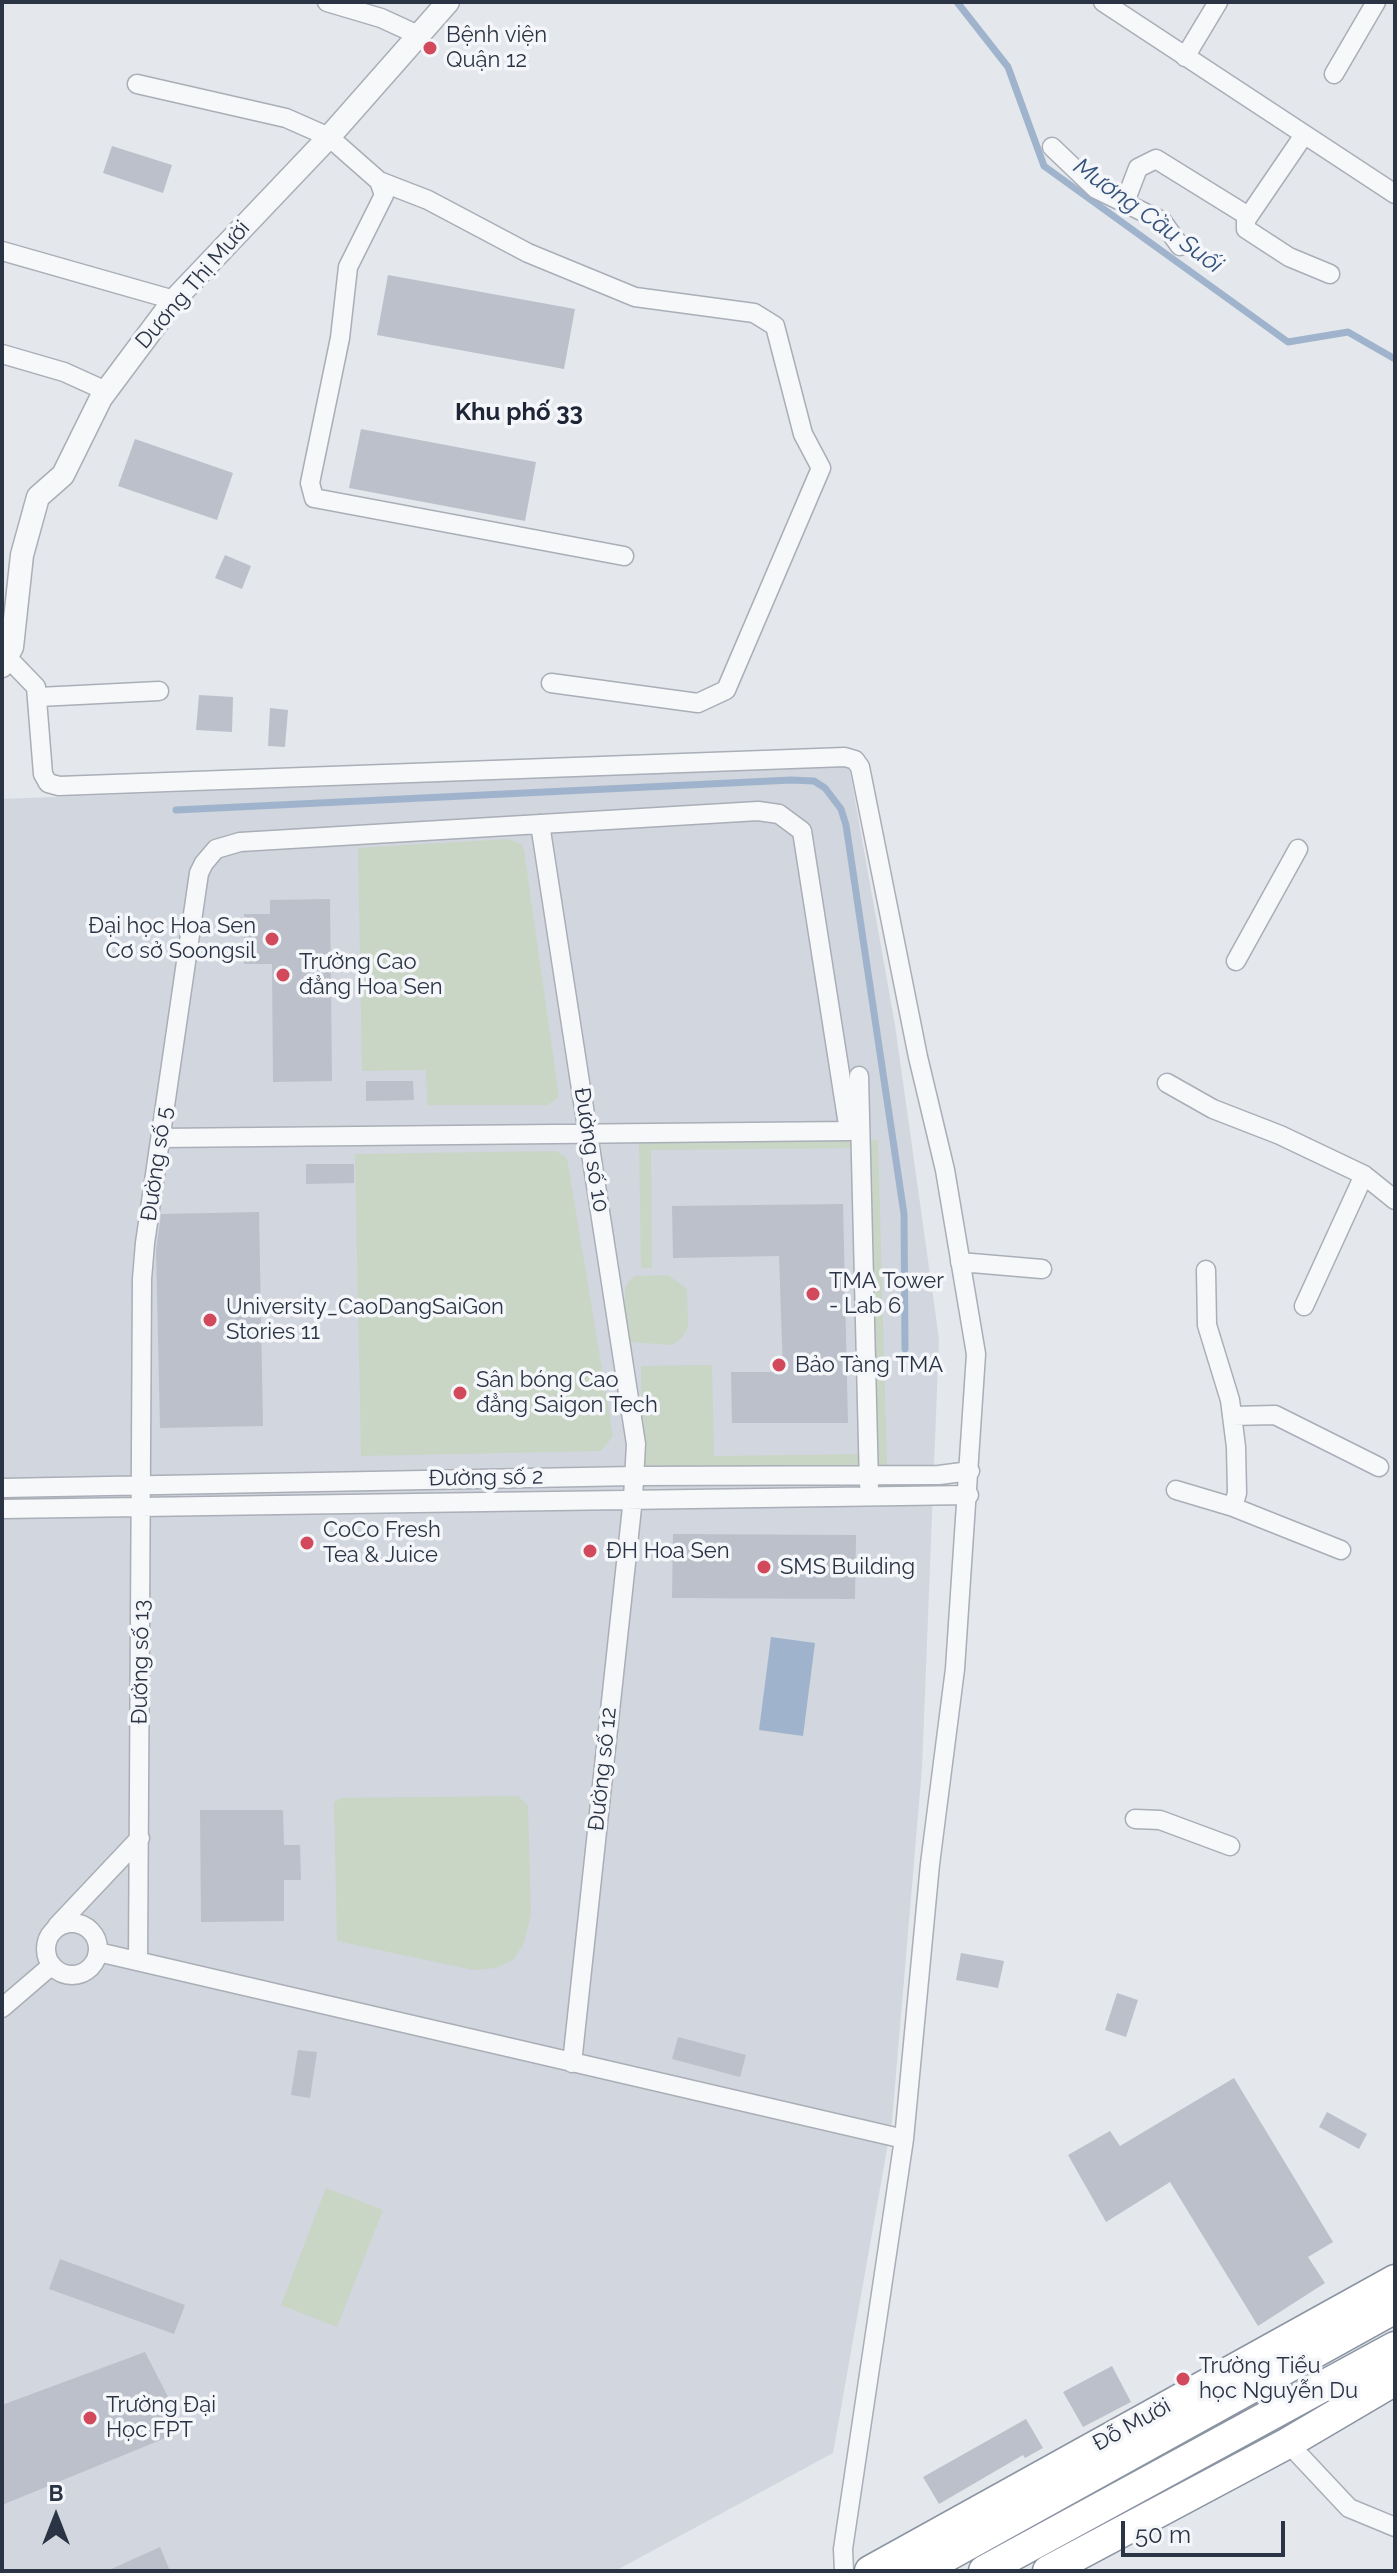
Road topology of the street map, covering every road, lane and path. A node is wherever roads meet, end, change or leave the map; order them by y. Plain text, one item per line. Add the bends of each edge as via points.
1 (327, 2) edge
2 (448, 2) edge
3 (1103, 2) edge
4 (1218, 2) edge
5 (1376, 2) edge
6 (418, 35) junction
7 (1185, 57) junction
8 (1334, 74) dead end
9 (137, 84) dead end
10 (1304, 135) junction
11 (329, 137) junction
12 (1052, 147) dead end
13 (379, 181) junction
14 (1395, 194) edge
15 (1125, 202) junction
16 (1248, 216) junction
17 (1180, 246) dead end
18 (2, 251) edge
19 (1330, 274) dead end
20 (174, 300) junction
21 (2, 354) edge
22 (106, 391) junction
23 (624, 556) dead end
24 (5, 662) edge
25 (551, 683) dead end
26 (159, 691) dead end
27 (39, 697) junction
28 (540, 824) junction
29 (1298, 849) dead end
30 (1236, 961) dead end
31 (859, 1076) dead end
32 (1167, 1083) dead end
33 (588, 1134) junction
34 (161, 1138) junction
35 (1364, 1175) junction
36 (1395, 1200) edge
37 (960, 1262) junction
38 (1042, 1269) dead end
39 (1206, 1270) dead end
40 (1304, 1306) dead end
41 (1232, 1416) junction
42 (1379, 1467) dead end
43 (970, 1471) junction
44 (869, 1475) junction
45 (635, 1476) junction
46 (409, 1480) junction
47 (143, 1486) junction
48 (2, 1488) edge
49 (1176, 1490) dead end
50 (969, 1495) junction
51 (869, 1496) junction
52 (633, 1498) junction
53 (410, 1501) junction
54 (143, 1507) junction
55 (1233, 1507) junction
56 (2, 1509) edge
57 (1341, 1550) dead end
58 (1135, 1819) dead end
59 (140, 1838) junction
60 (1230, 1846) dead end
61 (53, 1931) junction
62 (98, 1952) junction
63 (138, 1961) junction
64 (52, 1965) junction
65 (2, 2008) edge
66 (572, 2063) junction
67 (904, 2139) junction
68 (1395, 2280) edge
69 (1395, 2308) edge
70 (1395, 2347) edge
71 (1395, 2380) edge
72 (1288, 2443) junction
73 (1395, 2527) edge
74 (1008, 2563) edge
75 (844, 2571) edge
76 (870, 2571) edge
77 (920, 2571) edge
78 (984, 2571) edge
79 (1048, 2571) edge

1 - 6 street
2 - 6 street, Dương Thị Mười
3 - 7 street
4 - 7 street
5 - 8 street
6 - 11 street, Dương Thị Mười
7 - 10 street
9 - 11 street via 286,118
10 - 14 street
10 - 16 street
11 - 13 street
11 - 20 street, Dương Thị Mười
12 - 15 street via 1096,189
13 - 23 street via 384,195 348,267 340,338 310,483 314,498
13 - 25 street via 428,200 528,253 635,297 754,313 775,326 803,434 821,468 726,690 698,703
15 - 16 street via 1138,168 1156,159
15 - 17 street via 1162,221
16 - 19 street via 1246,229 1289,257
18 - 20 street
20 - 22 street, Dương Thị Mười
21 - 22 street
22 - 24 street, Dương Thị Mười via 63,475 38,497 22,555 14,637
24 - 27 street via 31,679
26 - 27 street
27 - 37 street via 43,774 48,783 59,786 855,760 945,1170
28 - 33 street, Đường số 10
28 - 33 street via 758,811 797,824 808,849 849,1131
28 - 34 street, Đường số 5 via 240,842 216,849 199,873
29 - 30 street
31 - 44 street
32 - 35 street via 1213,1109
33 - 34 street
33 - 45 street, Đường số 10 via 636,1444
34 - 47 street, Đường số 5 via 142,1279
35 - 36 street
35 - 40 street
37 - 38 street
37 - 43 street via 976,1354
39 - 41 street via 1207,1325
41 - 42 street via 1275,1415
41 - 55 street via 1237,1477
43 - 44 street, Đường số 2
43 - 50 street
44 - 45 street, Đường số 2
44 - 51 street
45 - 46 street, Đường số 2
45 - 52 street, Đường số 12
46 - 47 street, Đường số 2
46 - 53 street
47 - 48 street, Đường số 2
47 - 54 street, Đường số 13
49 - 55 street
50 - 51 street, Đường số 2
50 - 67 street
51 - 52 street, Đường số 2
52 - 53 street, Đường số 2
52 - 66 street, Đường số 12
53 - 54 street, Đường số 2
54 - 56 street, Đường số 2
54 - 59 street, Đường số 13
55 - 57 street
58 - 60 street via 1160,1820
59 - 61 street
59 - 63 street, Đường số 13
61 - 62 street via 67,1923 84,1925 95,1936
61 - 64 street via 46,1949
62 - 63 street
62 - 64 street via 91,1966 77,1974
63 - 66 street
64 - 65 street
66 - 67 street
67 - 75 street via 843,2549
68 - 76 highway, Đỗ Mười
69 - 77 highway, Đỗ Mười
70 - 74 highway
71 - 72 highway
72 - 73 street via 1349,2508
72 - 79 highway
74 - 78 highway

